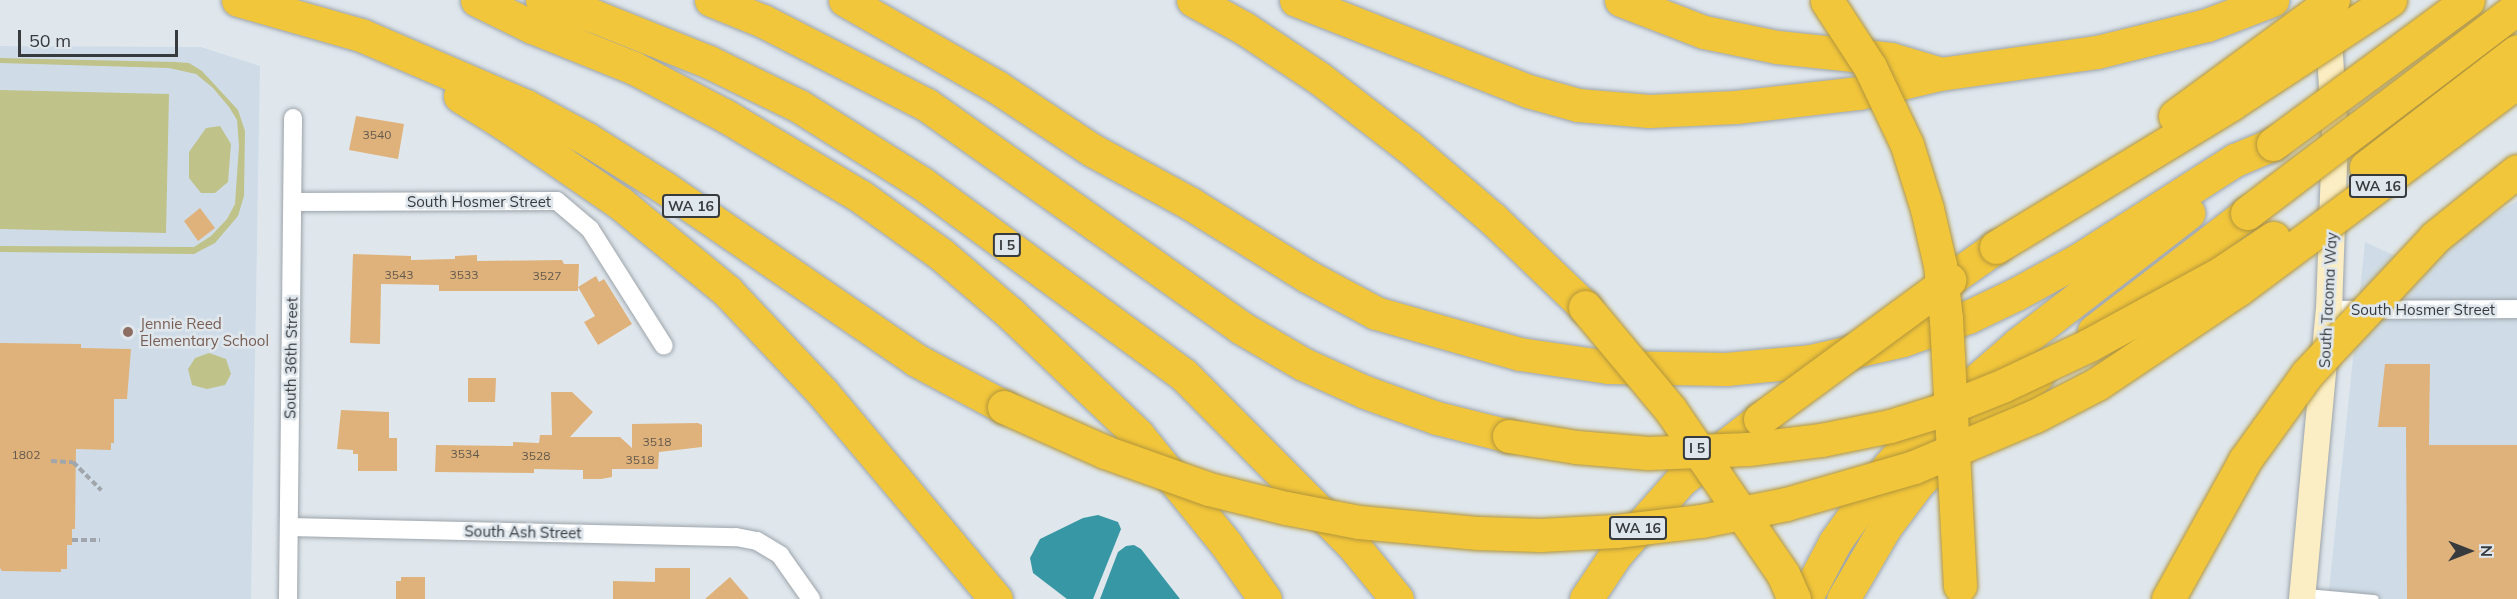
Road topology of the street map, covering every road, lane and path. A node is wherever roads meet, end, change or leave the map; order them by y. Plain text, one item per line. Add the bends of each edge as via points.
1 (238, 0) edge
2 (477, 0) edge
3 (542, 0) edge
4 (711, 0) edge
5 (845, 0) edge
6 (1193, 0) edge
7 (1296, 0) edge
8 (1621, 0) edge
9 (1826, 0) edge
10 (2222, 0) edge
11 (2272, 0) edge
12 (2326, 0) edge
13 (2333, 0) edge
14 (2390, 0) edge
15 (2468, 0) edge
16 (2517, 8) edge
17 (362, 35) junction
18 (2140, 42) junction
19 (2517, 51) edge
20 (1940, 74) junction
21 (2517, 82) edge
22 (293, 118) dead end
23 (2273, 144) junction
24 (2517, 171) edge
25 (293, 202) junction
26 (1996, 247) junction
27 (2517, 309) edge
28 (2329, 310) junction
29 (664, 346) dead end
30 (51, 461) dead end
31 (101, 490) dead end
32 (289, 527) junction
33 (72, 540) dead end
34 (100, 540) dead end
35 (1960, 593) edge
36 (2302, 596) edge
37 (288, 599) edge
38 (811, 599) edge
39 (996, 599) edge
40 (1265, 599) edge
41 (1397, 599) edge
42 (1586, 599) edge
43 (1794, 599) edge
44 (1805, 599) edge
45 (1843, 599) edge
46 (2168, 599) edge
47 (2374, 599) edge

1 - 17 highway
2 - 40 highway via 634,68 724,115 860,196 942,255 1010,313 1138,435
3 - 41 highway, I 5 via 594,16 709,62 799,106 924,184 1183,374 1352,543
4 - 19 highway, bridge via 773,26 927,105 1240,327 1303,364 1437,418 1509,436 1648,453 1748,449 1844,435 1942,411 2001,386 2089,345 2221,273 2283,231
5 - 23 highway via 997,87 1092,150 1376,313 1520,354 1608,367 1762,366 1810,361 1903,340 1968,317 2016,294 2080,260 2235,160
6 - 43 highway, I 5, bridge via 1244,28 1319,78 1409,147 1493,219 1585,307 1670,409 1783,574
7 - 20 highway via 1528,91 1578,105 1649,111 1736,107 1859,93
8 - 20 highway via 1704,32 1777,47 1891,59
9 - 35 highway, bridge via 1870,67 1907,145 1940,265
10 - 18 highway
11 - 18 highway via 2208,26
12 - 28 main road, South Tacoma Way via 2335,135
13 - 26 highway, bridge
14 - 26 highway, bridge via 2231,104
15 - 23 highway, bridge
16 - 45 highway, bridge via 2247,213 1970,432 1918,483 1885,528
17 - 21 highway, WA 16, bridge via 526,106 587,139 916,360 1004,407 1104,452 1209,489 1359,522 1540,535 1701,521 1786,504 1914,466 2035,416 2097,384 2230,296
17 - 39 highway via 570,168 727,291 823,393
18 - 20 highway via 2097,52
22 - 25 street, South 36th Street
23 - 44 highway via 2018,344 1923,427 1888,466 1835,542
24 - 46 highway, bridge via 2434,237 2307,374 2245,459
25 - 29 street, South Hosmer Street via 557,201 590,229
25 - 32 street, South 36th Street
26 - 42 highway, bridge via 1760,419 1673,489 1616,554
27 - 28 street, South Hosmer Street
28 - 36 main road, South Tacoma Way
30 - 31 path via 73,462
32 - 37 street, South 36th Street
32 - 38 street, South Ash Street via 703,535 757,541 772,548 785,561
33 - 34 path
36 - 47 lane

